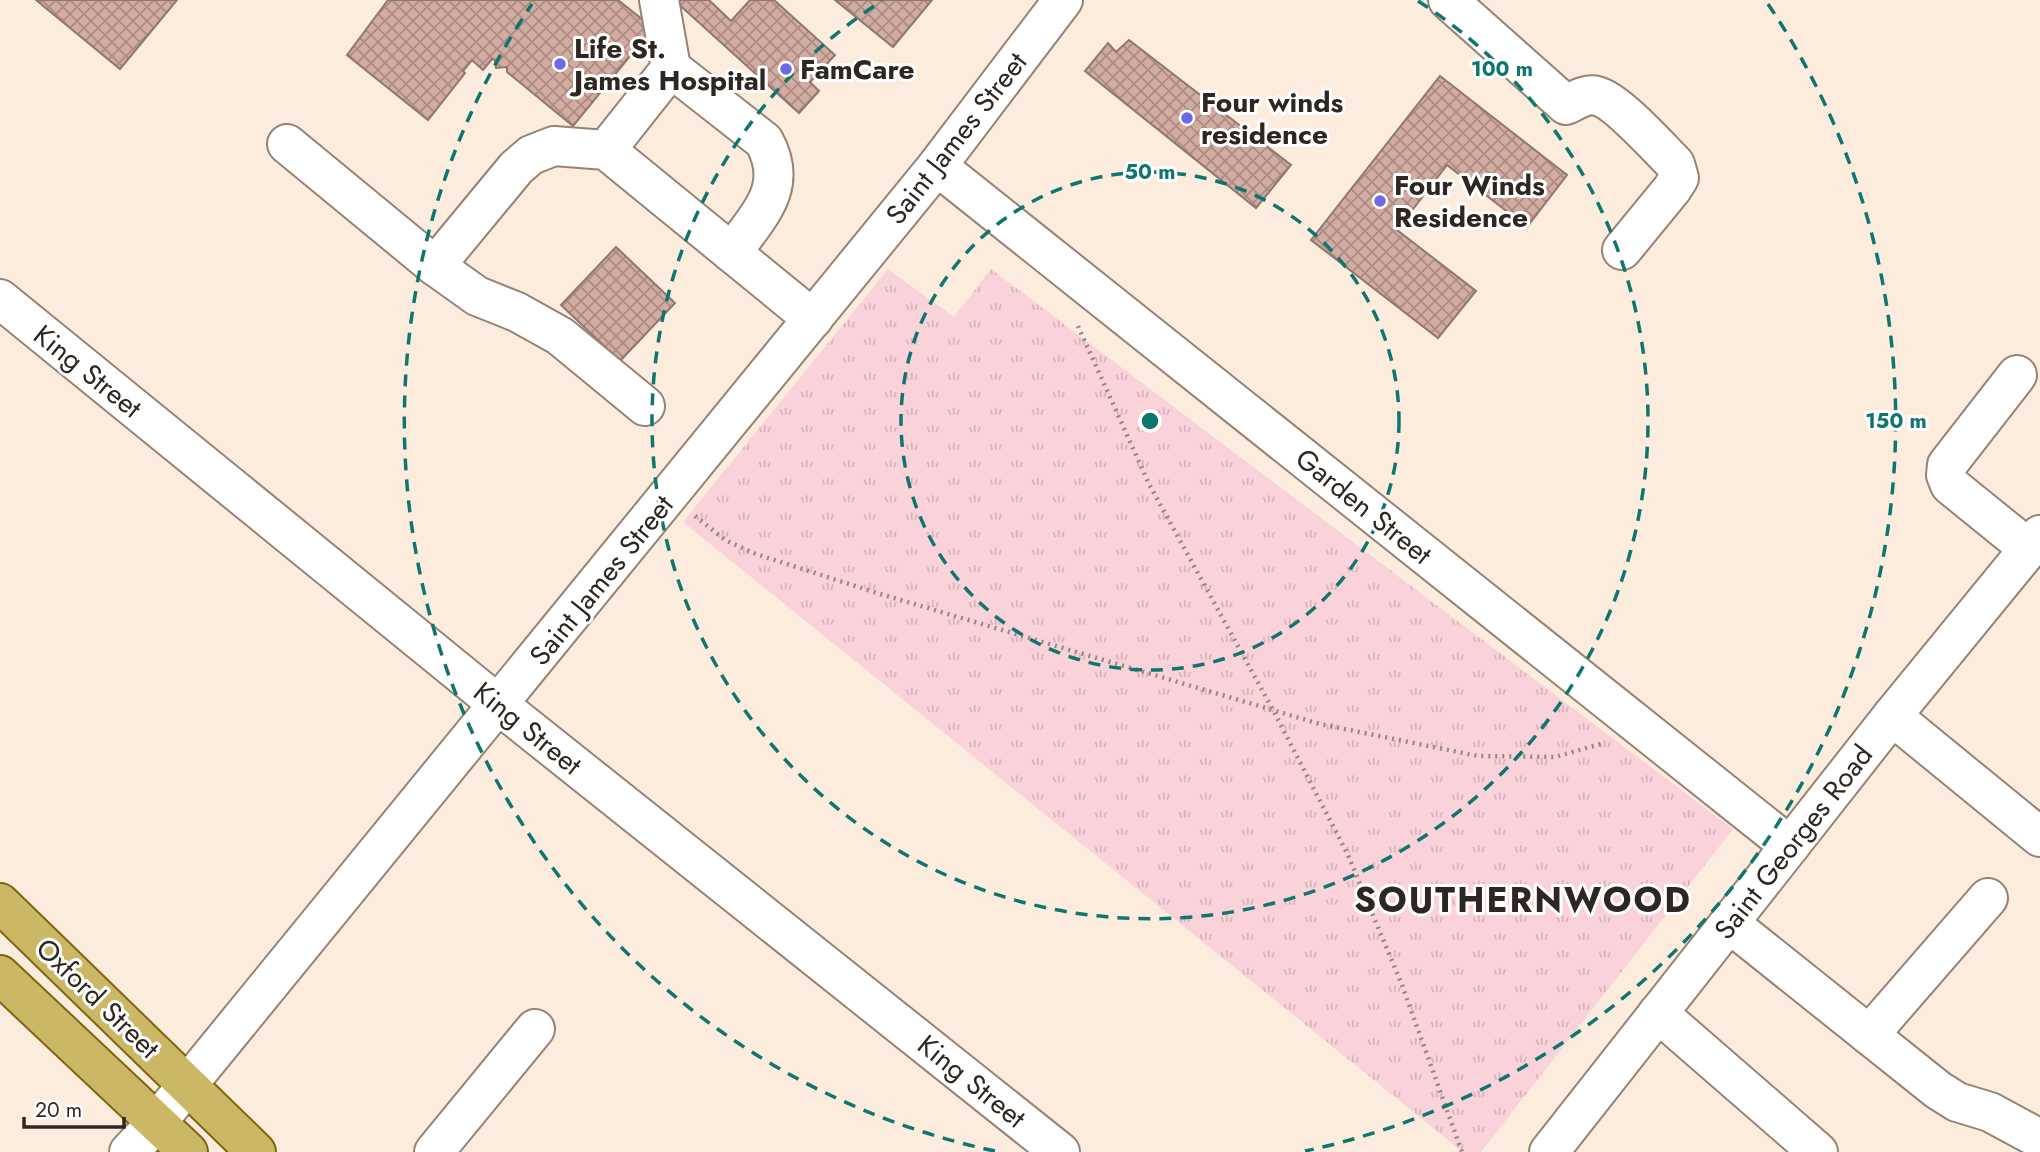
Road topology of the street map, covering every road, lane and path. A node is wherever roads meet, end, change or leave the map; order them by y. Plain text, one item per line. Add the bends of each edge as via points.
1 (659, 0) edge
2 (1063, 0) edge
3 (1448, 0) edge
4 (671, 68) junction
5 (287, 144) dead end
6 (606, 150) junction
7 (937, 166) junction
8 (1622, 250) dead end
9 (732, 253) junction
10 (435, 266) junction
11 (0, 299) edge
12 (1073, 314) dead end
13 (813, 319) junction
14 (2017, 375) dead end
15 (645, 406) dead end
16 (670, 496) junction
17 (2034, 542) edge
18 (499, 705) junction
19 (1273, 710) junction
20 (1892, 716) junction
21 (1645, 731) junction
22 (2040, 836) edge
23 (1790, 846) junction
24 (1988, 898) dead end
25 (0, 903) edge
26 (1729, 923) junction
27 (0, 975) edge
28 (1658, 1013) junction
29 (536, 1029) dead end
30 (1869, 1035) junction
31 (188, 1084) junction
32 (157, 1122) junction
33 (2040, 1139) edge
34 (129, 1152) edge
35 (188, 1152) edge
36 (256, 1152) edge
37 (434, 1152) edge
38 (1060, 1152) edge
39 (1462, 1152) edge
40 (1549, 1152) edge
41 (1818, 1152) edge

1 - 4 street
2 - 7 street, Saint James Street
3 - 8 street via 1566,105 1585,96 1609,100 1675,164 1679,178
4 - 6 street
4 - 9 street via 764,141 773,158 775,176 768,201
5 - 10 street
6 - 9 street
6 - 10 street via 554,146 531,155
7 - 13 street, Saint James Street
7 - 21 street, Garden Street
9 - 13 street
10 - 15 street via 477,296 560,336
11 - 18 street, King Street
12 - 19 path via 1149,484
13 - 16 street, Saint James Street
14 - 17 street via 1947,466 1946,475 1950,485
16 - 18 street, Saint James Street
16 - 19 path via 725,540 756,554
17 - 20 street, Saint Georges Road
18 - 31 street, Saint James Street
18 - 38 street, King Street
19 - 21 path via 1478,756 1555,757
19 - 39 path via 1348,855 1402,985
20 - 22 street
20 - 23 street, Saint Georges Road
21 - 23 street, Garden Street
23 - 26 street, Saint Georges Road
24 - 30 street
25 - 31 main road, Oxford Street
26 - 28 street, Saint Georges Road
26 - 30 street
27 - 32 main road, Oxford Street
28 - 40 street, Saint Georges Road
28 - 41 street
29 - 37 street
30 - 33 street via 1957,1102 1990,1112
31 - 32 street, Saint James Street
31 - 36 main road, Oxford Street
32 - 34 street, Saint James Street
32 - 35 main road, Oxford Street

